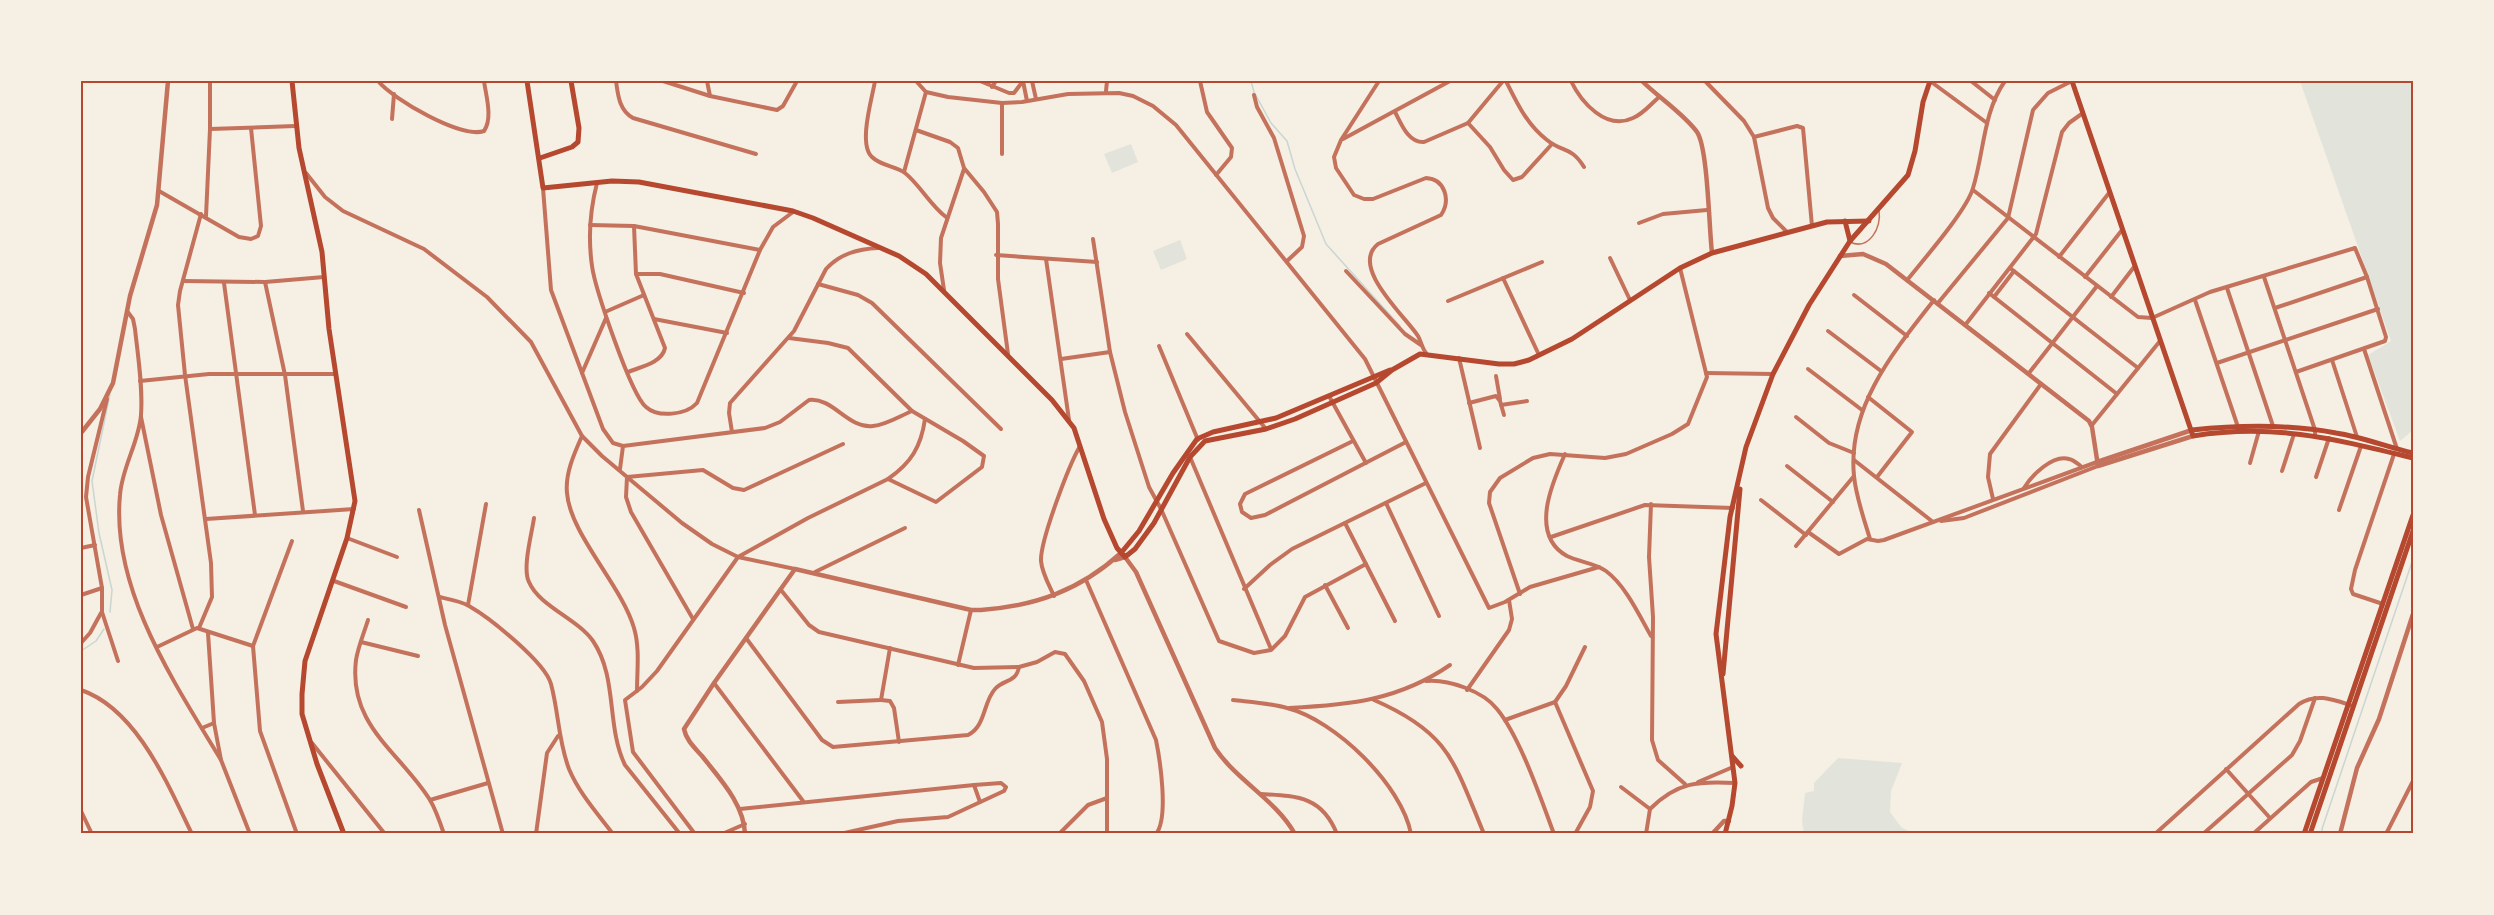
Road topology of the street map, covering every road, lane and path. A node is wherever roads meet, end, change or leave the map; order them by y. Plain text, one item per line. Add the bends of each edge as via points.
1 (168, 81) edge
2 (210, 81) edge
3 (292, 81) edge
4 (378, 81) edge
5 (484, 81) edge
6 (527, 81) edge
7 (571, 81) edge
8 (616, 81) edge
9 (663, 81) edge
10 (707, 81) edge
11 (797, 81) edge
12 (875, 81) edge
13 (916, 81) edge
14 (980, 81) edge
15 (996, 81) edge
16 (1023, 81) edge
17 (1032, 81) edge
18 (1107, 81) edge
19 (1200, 81) edge
20 (1379, 81) edge
21 (1450, 81) edge
22 (1505, 81) edge
23 (1571, 81) edge
24 (1642, 81) edge
25 (1705, 81) edge
26 (1930, 81) edge
27 (1971, 81) edge
28 (2005, 81) edge
29 (2072, 81) edge
30 (992, 87) junction
31 (926, 92) junction
32 (1106, 92) junction
33 (394, 93) junction
34 (1254, 95) dead end
35 (710, 96) junction
36 (1658, 98) junction
37 (1036, 99) junction
38 (1995, 100) junction
39 (1025, 101) junction
40 (1002, 103) junction
41 (1395, 112) junction
42 (2083, 112) junction
43 (392, 119) dead end
44 (1468, 123) junction
45 (1987, 123) junction
46 (295, 126) junction
47 (250, 128) junction
48 (210, 129) junction
49 (916, 130) junction
50 (1754, 137) junction
51 (1341, 140) junction
52 (1552, 144) junction
53 (756, 154) dead end
54 (1002, 154) dead end
55 (540, 158) junction
56 (1584, 167) dead end
57 (964, 168) junction
58 (305, 171) junction
59 (904, 172) junction
60 (1216, 175) junction
61 (597, 183) junction
62 (543, 188) junction
63 (1973, 190) junction
64 (159, 191) junction
65 (2109, 193) junction
66 (1707, 210) junction
67 (794, 211) junction
68 (1879, 211) junction
69 (204, 215) junction
70 (946, 217) junction
71 (2008, 218) junction
72 (1845, 221) junction
73 (1869, 221) junction
74 (1639, 223) dead end
75 (590, 225) junction
76 (634, 226) junction
77 (1812, 226) junction
78 (2122, 230) junction
79 (1787, 232) junction
80 (2033, 238) junction
81 (1093, 239) dead end
82 (1850, 241) junction
83 (878, 248) junction
84 (760, 250) junction
85 (1712, 252) junction
86 (996, 255) junction
87 (1840, 256) junction
88 (2060, 257) junction
89 (1610, 258) dead end
90 (1046, 259) junction
91 (1287, 261) junction
92 (1097, 262) junction
93 (1542, 262) dead end
94 (2134, 267) junction
95 (1680, 268) junction
96 (2010, 268) junction
97 (2014, 271) junction
98 (1346, 272) dead end
99 (636, 274) junction
100 (324, 277) junction
101 (2085, 277) junction
102 (2264, 277) junction
103 (2367, 277) junction
104 (1503, 278) junction
105 (1908, 279) junction
106 (183, 281) junction
107 (265, 282) junction
108 (224, 283) junction
109 (818, 284) junction
110 (2097, 286) junction
111 (2227, 288) junction
112 (944, 290) junction
113 (744, 293) junction
114 (1989, 293) junction
115 (644, 295) junction
116 (1854, 295) dead end
117 (1994, 297) junction
118 (2111, 297) junction
119 (1630, 300) junction
120 (2195, 300) junction
121 (1448, 301) dead end
122 (1936, 301) junction
123 (2275, 308) junction
124 (2378, 309) junction
125 (127, 311) junction
126 (604, 312) junction
127 (607, 317) junction
128 (2073, 317) junction
129 (2152, 318) junction
130 (654, 319) junction
131 (1966, 324) junction
132 (1828, 331) dead end
133 (727, 333) junction
134 (1187, 334) dead end
135 (1906, 336) junction
136 (789, 338) junction
137 (2285, 339) junction
138 (2160, 341) junction
139 (2054, 343) junction
140 (1421, 345) junction
141 (1159, 346) dead end
142 (2364, 349) junction
143 (2248, 351) junction
144 (1110, 352) junction
145 (1426, 353) junction
146 (1539, 355) junction
147 (1459, 357) junction
148 (1008, 358) junction
149 (1061, 359) junction
150 (2332, 360) junction
151 (2217, 363) junction
152 (2138, 368) junction
153 (1808, 369) dead end
154 (1881, 371) junction
155 (628, 372) junction
156 (2296, 372) junction
157 (582, 373) junction
158 (336, 374) junction
159 (1706, 374) junction
160 (1773, 374) junction
161 (2029, 374) junction
162 (185, 375) junction
163 (236, 375) junction
164 (285, 375) junction
165 (1496, 376) dead end
166 (1374, 379) junction
167 (140, 381) junction
168 (2042, 383) junction
169 (2117, 394) junction
170 (108, 395) junction
171 (1329, 396) junction
172 (1868, 397) junction
173 (1527, 401) dead end
174 (1333, 403) junction
175 (1501, 403) junction
176 (1469, 404) junction
177 (1862, 410) junction
178 (912, 411) junction
179 (1504, 415) dead end
180 (141, 416) junction
181 (1796, 417) dead end
182 (925, 419) junction
183 (1070, 420) junction
184 (1262, 422) junction
185 (2092, 424) junction
186 (2273, 426) junction
187 (2238, 427) junction
188 (1001, 429) dead end
189 (1266, 429) junction
190 (2259, 431) junction
191 (732, 432) junction
192 (2315, 432) junction
193 (81, 433) edge
194 (2193, 433) junction
195 (2295, 433) junction
196 (582, 436) junction
197 (2357, 437) junction
198 (2329, 438) junction
199 (1353, 441) junction
200 (1199, 442) junction
201 (1406, 442) junction
202 (843, 444) dead end
203 (2361, 445) junction
204 (623, 446) junction
205 (1080, 446) junction
206 (1480, 448) dead end
207 (2396, 452) junction
208 (1854, 453) junction
209 (2413, 453) edge
210 (1189, 454) junction
211 (1565, 454) junction
212 (2413, 458) edge
213 (1854, 460) junction
214 (1366, 463) junction
215 (2250, 463) dead end
216 (2098, 464) junction
217 (1787, 466) dead end
218 (2082, 467) junction
219 (620, 470) junction
220 (2283, 471) dead end
221 (1854, 476) junction
222 (627, 477) junction
223 (1877, 477) junction
224 (2316, 477) dead end
225 (888, 479) junction
226 (1426, 483) junction
227 (2024, 488) junction
228 (87, 496) junction
229 (81, 498) edge
230 (1993, 499) junction
231 (1761, 500) dead end
232 (1157, 502) junction
233 (1833, 502) junction
234 (1386, 503) junction
235 (486, 504) dead end
236 (1651, 504) junction
237 (355, 508) junction
238 (1736, 508) junction
239 (1161, 509) junction
240 (419, 510) dead end
241 (2339, 510) dead end
242 (303, 511) junction
243 (2413, 514) edge
244 (255, 515) junction
245 (534, 518) dead end
246 (207, 519) junction
247 (1940, 521) junction
248 (1934, 522) junction
249 (1345, 523) junction
250 (905, 528) dead end
251 (2413, 531) edge
252 (1807, 533) junction
253 (1551, 537) junction
254 (347, 538) junction
255 (1870, 539) junction
256 (292, 541) dead end
257 (95, 545) junction
258 (1796, 546) dead end
259 (81, 548) edge
260 (1123, 555) junction
261 (397, 557) dead end
262 (738, 557) junction
263 (1366, 564) junction
264 (1599, 567) junction
265 (795, 569) junction
266 (815, 572) junction
267 (1086, 580) junction
268 (334, 581) junction
269 (1325, 585) junction
270 (102, 588) junction
271 (1244, 589) junction
272 (781, 590) junction
273 (1520, 594) junction
274 (81, 595) edge
275 (1055, 596) junction
276 (439, 597) junction
277 (1509, 600) junction
278 (2385, 605) junction
279 (468, 606) junction
280 (406, 607) dead end
281 (971, 610) junction
282 (102, 612) junction
283 (2413, 614) edge
284 (1439, 616) dead end
285 (368, 620) dead end
286 (693, 620) junction
287 (1395, 621) dead end
288 (200, 628) junction
289 (1348, 628) dead end
290 (193, 629) junction
291 (208, 633) junction
292 (747, 638) junction
293 (1652, 638) junction
294 (361, 642) junction
295 (81, 643) edge
296 (253, 646) junction
297 (157, 647) junction
298 (1585, 647) dead end
299 (890, 648) junction
300 (1271, 650) junction
301 (418, 656) dead end
302 (118, 661) dead end
303 (958, 665) junction
304 (1450, 665) dead end
305 (1019, 667) junction
306 (1426, 681) junction
307 (714, 683) junction
308 (81, 690) edge
309 (1467, 690) junction
310 (637, 692) junction
311 (2315, 697) junction
312 (881, 700) junction
313 (1233, 700) dead end
314 (1374, 700) junction
315 (838, 702) dead end
316 (1555, 702) junction
317 (2351, 705) junction
318 (1288, 708) junction
319 (1505, 720) junction
320 (214, 723) junction
321 (202, 728) junction
322 (558, 735) junction
323 (308, 738) junction
324 (899, 742) junction
325 (1732, 756) junction
326 (221, 759) junction
327 (1734, 766) junction
328 (1741, 766) dead end
329 (2226, 770) junction
330 (2323, 778) junction
331 (2413, 781) edge
332 (488, 783) junction
333 (1695, 783) junction
334 (1735, 783) junction
335 (1685, 784) junction
336 (974, 785) junction
337 (1621, 788) dead end
338 (1262, 794) junction
339 (2248, 794) junction
340 (1107, 798) junction
341 (430, 800) junction
342 (803, 801) junction
343 (980, 802) junction
344 (740, 809) junction
345 (1650, 809) junction
346 (81, 811) edge
347 (2270, 818) junction
348 (1729, 821) junction
349 (744, 824) junction
350 (92, 834) edge
351 (192, 834) edge
352 (250, 834) edge
353 (297, 834) edge
354 (344, 834) edge
355 (384, 834) edge
356 (444, 834) edge
357 (503, 834) edge
358 (536, 834) edge
359 (613, 834) edge
360 (680, 834) edge
361 (695, 834) edge
362 (722, 834) edge
363 (745, 834) edge
364 (840, 834) edge
365 (1059, 834) edge
366 (1107, 834) edge
367 (1156, 834) edge
368 (1295, 834) edge
369 (1337, 834) edge
370 (1411, 834) edge
371 (1484, 834) edge
372 (1554, 834) edge
373 (1575, 834) edge
374 (1647, 834) edge
375 (1712, 834) edge
376 (1725, 834) edge
377 (2155, 834) edge
378 (2203, 834) edge
379 (2253, 834) edge
380 (2304, 834) edge
381 (2310, 834) edge
382 (2340, 834) edge
383 (2386, 834) edge

1 - 64 street
2 - 48 street
3 - 46 main road
4 - 33 street
5 - 33 street via 487,126 475,133 420,111
6 - 55 main road
7 - 55 main road via 578,142
8 - 53 street via 621,106 633,117
9 - 35 street
10 - 35 street
11 - 35 street via 787,101 777,110
12 - 59 street via 866,145 876,160
13 - 31 street
14 - 30 street
15 - 30 street
16 - 30 street via 1014,93
16 - 39 street
17 - 37 street
18 - 32 street
19 - 60 street via 1209,116 1232,148 1231,157
20 - 51 street
21 - 41 street
22 - 44 street
22 - 52 street via 1526,118
23 - 36 street via 1580,97 1598,114 1614,122 1633,118
24 - 36 street
25 - 50 street via 1744,121
26 - 45 street
26 - 68 main road via 1910,170
27 - 38 street
28 - 38 street
29 - 42 main road
29 - 71 street via 2048,93 2033,110
31 - 40 street
31 - 49 street
32 - 37 street
32 - 60 street via 1133,96 1157,108 1185,135
33 - 43 street
34 - 91 street via 1274,138 1304,236 1302,247
36 - 66 street via 1700,138
37 - 39 street
38 - 45 street
39 - 40 street
40 - 54 street
41 - 44 street via 1411,138 1419,142
41 - 51 street
42 - 65 main road
42 - 80 street via 2062,132
44 - 52 street via 1491,147 1512,179 1522,177
45 - 63 street
46 - 47 street
46 - 58 main road
47 - 48 street
47 - 69 street via 260,234 251,239 239,237
48 - 69 street
49 - 57 street via 955,144
49 - 59 street
50 - 77 street via 1801,126
50 - 79 street via 1768,208
51 - 140 street via 1334,157 1336,168 1359,198 1373,199 1426,178 1435,179 1445,194 1441,215 1372,250 1377,284
52 - 56 street via 1575,154
55 - 62 main road
57 - 70 street
57 - 86 street via 996,212
58 - 100 main road via 320,234
58 - 196 street via 343,211 424,249 487,297 527,336
59 - 70 street
60 - 91 street
61 - 62 main road
61 - 67 main road via 639,182
61 - 75 street
62 - 157 street via 551,290
63 - 71 street
63 - 105 street
64 - 69 street
64 - 125 street
65 - 78 main road
65 - 88 street
66 - 74 street via 1663,214
66 - 85 street
67 - 83 main road
67 - 84 street via 773,227
68 - 73 main road
68 - 82 lane via 1879,228 1873,236 1859,244
69 - 106 street
70 - 112 street via 940,250
71 - 80 street
71 - 122 street
72 - 73 main road
72 - 77 main road
72 - 82 main road
73 - 82 main road
75 - 76 street
75 - 126 street via 592,266
76 - 84 street
76 - 99 street
77 - 79 main road
78 - 94 main road
78 - 101 street
79 - 85 main road
80 - 88 street
80 - 96 street
81 - 92 street
82 - 87 main road
83 - 109 street via 839,257
83 - 112 main road via 910,262
84 - 113 street
85 - 95 main road
86 - 90 street
86 - 148 street
87 - 105 street via 1870,256
87 - 160 main road
88 - 101 street
89 - 119 street
90 - 92 street
90 - 149 street
91 - 166 street via 1365,359
92 - 144 street
93 - 104 street
94 - 118 street
94 - 129 main road
95 - 119 main road
95 - 159 street
96 - 97 street
96 - 114 street
97 - 117 street
97 - 128 street
98 - 140 street via 1405,334
99 - 113 street via 660,274
99 - 115 street
100 - 107 street
100 - 158 main road
101 - 110 street
102 - 103 street via 2354,247
102 - 111 street
102 - 123 street
103 - 123 street
103 - 124 street
104 - 121 street
104 - 146 street
105 - 122 street
106 - 108 street
106 - 162 street via 178,305
107 - 108 street
107 - 164 street
108 - 163 street
109 - 136 street
109 - 188 street via 872,303
110 - 118 street
110 - 128 street
111 - 120 street
111 - 143 street
112 - 148 main road
113 - 133 street
114 - 117 street
114 - 131 street
115 - 126 street
115 - 130 street
116 - 135 street
117 - 139 street
118 - 129 street via 2138,317
119 - 146 main road via 1572,339
120 - 129 street
120 - 151 street
122 - 131 street
122 - 135 street
123 - 137 street
124 - 137 street
124 - 142 street via 2385,342
125 - 167 street via 134,322
125 - 170 street
126 - 127 street
127 - 155 street
127 - 157 street
128 - 139 street
128 - 152 street
129 - 138 main road
130 - 133 street
130 - 155 street via 664,352 657,360
131 - 161 street
132 - 154 street
133 - 155 street via 697,404 687,412 651,411 645,407
134 - 184 street
135 - 154 street
136 - 178 street via 848,348
136 - 191 street via 730,403
137 - 143 street
137 - 156 street
138 - 152 street
138 - 194 main road
139 - 161 street
139 - 169 street
140 - 145 street
141 - 200 street
142 - 150 street
142 - 207 street
143 - 151 street
143 - 186 street
144 - 149 street
144 - 232 street via 1125,412
145 - 147 main road
145 - 166 main road via 1411,357
146 - 147 main road via 1507,364
147 - 176 street
148 - 183 main road
149 - 183 street
150 - 156 street
150 - 197 street
151 - 187 street
152 - 169 street
153 - 177 street
154 - 172 street
156 - 192 street
157 - 204 street via 608,438
158 - 164 street
158 - 237 main road
159 - 160 street
159 - 211 street via 1691,420 1683,428 1626,454 1605,458
160 - 238 main road via 1752,426
161 - 168 street
162 - 163 street
162 - 167 street
162 - 246 street
163 - 164 street
163 - 244 street
164 - 242 street
165 - 175 street
166 - 171 main road
166 - 174 main road
166 - 201 street
167 - 180 street
168 - 185 street
168 - 230 street via 1990,454 1988,477
169 - 185 street
170 - 193 street
170 - 228 street
171 - 174 street
171 - 184 main road
172 - 177 street
172 - 223 street via 1912,431
173 - 175 street
174 - 189 main road
174 - 199 street
175 - 176 street via 1495,396
175 - 179 street
176 - 206 street
177 - 208 street
178 - 182 street
178 - 191 street via 868,426 822,402 809,400 775,424
180 - 290 street via 160,514
180 - 297 street via 121,486 121,537 132,593
181 - 208 street via 1829,443
182 - 225 street via 915,455
182 - 225 street via 982,453 982,467 934,502
183 - 205 main road
184 - 189 street
184 - 200 main road via 1213,432
185 - 216 street
186 - 187 main road
186 - 192 main road
187 - 194 main road
189 - 200 main road
190 - 194 main road
190 - 195 main road
190 - 215 street
191 - 204 street
192 - 195 main road
192 - 197 main road
192 - 198 main road
194 - 216 street
195 - 220 street
196 - 219 street
196 - 310 street via 568,479 568,500 635,629
197 - 207 main road
198 - 203 main road
198 - 224 street
199 - 214 street
199 - 214 street via 1245,494 1240,509 1248,517 1265,515
200 - 210 main road
201 - 214 street
201 - 226 street
202 - 222 street via 744,490 733,488 703,470
203 - 207 main road
203 - 241 street
204 - 219 street
205 - 260 main road via 1104,519
205 - 275 street via 1042,549 1042,567
207 - 209 main road
207 - 212 main road
207 - 278 street via 2351,589 2353,594
208 - 213 street
210 - 232 main road
210 - 239 main road
210 - 271 street
211 - 253 street via 1546,507
211 - 273 street via 1542,455 1526,461 1500,478 1490,492 1491,515
213 - 221 street
213 - 223 street
216 - 218 street
216 - 247 street via 1964,518
217 - 233 street
218 - 227 street
218 - 227 street via 2071,459 2063,459 2041,467
219 - 222 street
221 - 233 street
221 - 255 street
222 - 262 street via 695,532
222 - 286 street via 625,490 631,512
223 - 248 street
225 - 262 street
226 - 234 street
226 - 277 street via 1489,608
227 - 230 street
228 - 229 street
228 - 257 street
230 - 247 street
231 - 252 street
232 - 239 street
232 - 260 main road
233 - 252 street
234 - 249 street
234 - 284 street
235 - 279 street
236 - 238 street
236 - 253 street
236 - 293 street
237 - 242 street
237 - 254 main road
238 - 325 main road via 1722,684
239 - 260 main road via 1135,549
239 - 300 street via 1217,638 1225,645 1254,653
240 - 276 street
242 - 244 street
243 - 278 main road
244 - 246 street
245 - 360 street via 528,582 593,640 606,674 620,754
246 - 288 street via 212,597
247 - 248 street
248 - 255 street via 1884,540
249 - 263 street
249 - 271 street via 1281,555
250 - 266 street
251 - 278 main road
252 - 255 street via 1839,554
252 - 258 street
253 - 264 street via 1563,554
254 - 261 street
254 - 268 main road
256 - 296 street
257 - 259 street
257 - 270 street
260 - 267 street
260 - 338 street via 1147,593 1215,748 1231,769
262 - 265 street
262 - 286 street
263 - 269 street
263 - 287 street
264 - 273 street via 1530,587
264 - 293 street via 1624,592
265 - 266 street
265 - 272 street
266 - 281 street
267 - 275 street
267 - 367 street via 1156,740 1162,807
268 - 280 street
268 - 323 main road via 304,670 302,705
269 - 289 street
269 - 300 street via 1305,597 1285,636
270 - 274 street
270 - 282 street
271 - 300 street
272 - 292 street
272 - 299 street via 813,629
273 - 277 street
275 - 281 street
276 - 279 street
276 - 332 street
277 - 309 street via 1509,630
278 - 317 main road
279 - 322 street via 546,672
281 - 303 street
282 - 295 street
282 - 302 street
283 - 382 street via 2379,719 2357,768
285 - 294 street
286 - 310 street
288 - 290 street
288 - 291 street
290 - 297 street
291 - 296 street
291 - 320 street
292 - 307 street
292 - 324 street via 826,744 833,747
293 - 335 street via 1654,748 1662,765
294 - 301 street
294 - 341 street via 355,672 360,705 374,732
296 - 353 street via 260,730
297 - 321 street
298 - 316 street
299 - 303 street
299 - 312 street
303 - 305 street
304 - 306 street
305 - 324 street via 1015,677 994,690 972,733
305 - 340 street via 1060,652 1076,668 1102,722
306 - 309 street
306 - 314 street
307 - 342 street
307 - 344 street via 684,732
308 - 351 street via 103,701 132,729 158,766
309 - 319 street via 1490,702
310 - 361 street via 624,703 635,757
311 - 317 street
311 - 329 street via 2289,712
311 - 339 street via 2297,748
312 - 315 street
312 - 324 street via 894,706
313 - 318 street
314 - 318 street
314 - 371 street via 1416,721 1441,743 1455,765
316 - 319 street
316 - 373 street via 1593,791 1590,807
317 - 330 main road
317 - 381 main road
318 - 370 street via 1336,733 1374,769 1396,796
319 - 372 street
320 - 321 street
320 - 326 street
321 - 326 street
322 - 358 street via 547,753
322 - 359 street via 577,784
323 - 354 main road
323 - 355 street
325 - 327 main road
325 - 328 main road
326 - 352 street
327 - 333 street
327 - 334 main road
329 - 339 street
329 - 377 street
330 - 347 street via 2311,782
330 - 380 main road
331 - 383 street
332 - 341 street
332 - 357 street
333 - 334 street
333 - 335 street
334 - 348 main road
335 - 345 street
336 - 342 street
336 - 343 street
336 - 343 street via 1005,786 1006,790
337 - 345 street
338 - 368 street
338 - 369 street via 1308,799 1324,813
339 - 347 street
339 - 378 street
340 - 365 street via 1088,805
340 - 366 street
341 - 356 street
342 - 344 street
343 - 364 street via 948,817 898,821
344 - 349 street
345 - 374 street
346 - 350 street
347 - 379 street
348 - 375 street via 1724,821
348 - 376 main road
349 - 362 street
349 - 363 street

